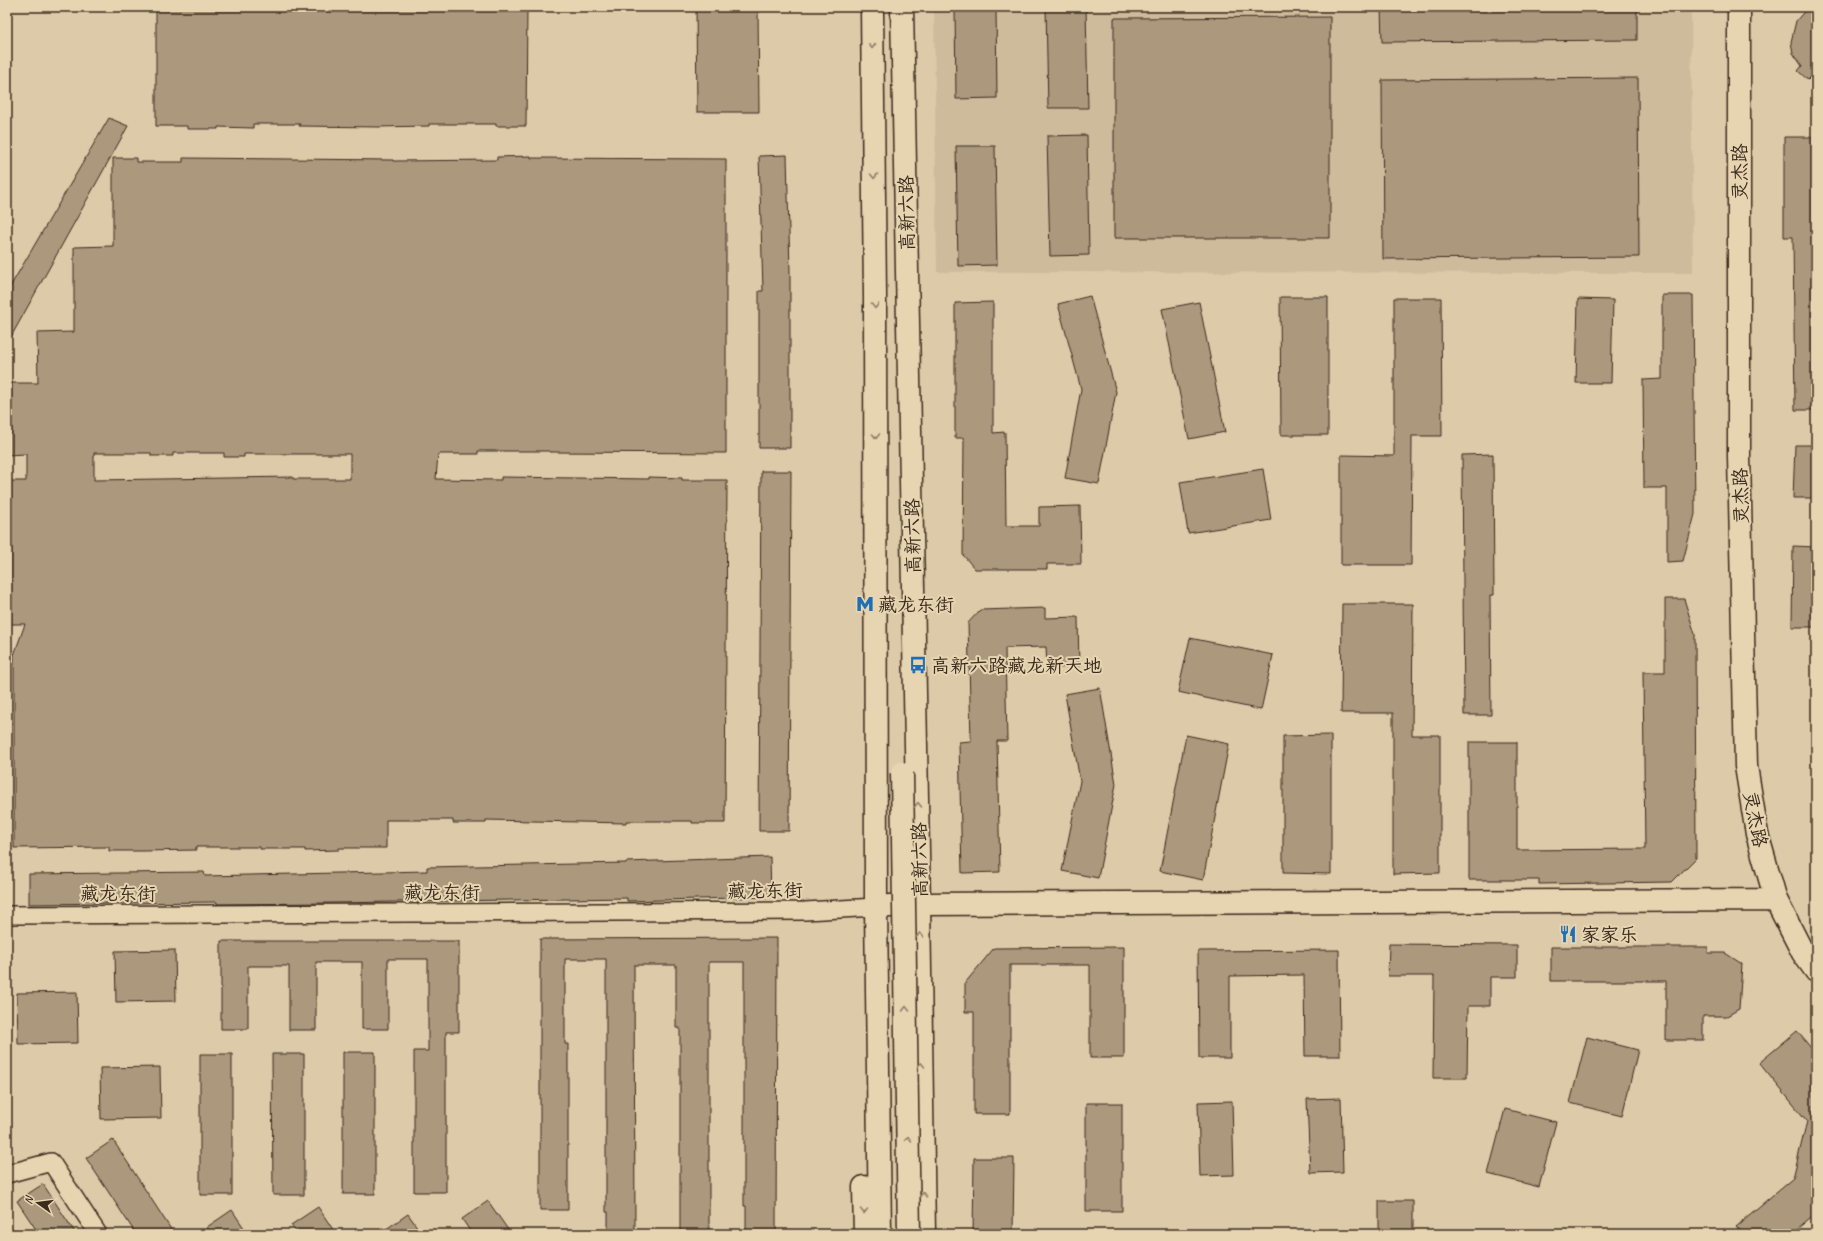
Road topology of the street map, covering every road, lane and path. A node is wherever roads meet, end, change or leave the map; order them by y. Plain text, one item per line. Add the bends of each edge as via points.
1 (872, 7) edge
2 (902, 7) edge
3 (1739, 7) edge
4 (902, 773) dead end
5 (1776, 900) junction
6 (920, 904) junction
7 (876, 907) junction
8 (7, 915) edge
9 (1816, 971) edge
10 (7, 1174) edge
11 (864, 1187) dead end
12 (98, 1234) edge
13 (864, 1234) edge
14 (880, 1234) edge
15 (909, 1234) edge
16 (924, 1234) edge

1 -> 7 main road, 高新六路
6 -> 2 main road, 高新六路
3 - 5 main road, 灵杰路 via 1739,456 1746,766 1757,834
15 -> 4 main road, bridge
5 - 6 main road
5 - 9 main road, 灵杰路 via 1803,953
6 - 7 main road
16 -> 6 main road, 高新六路
7 - 8 street, 藏龙东街 via 797,911
7 - 14 main road, 高新六路
10 - 12 street via 51,1162
11 -> 13 main road

